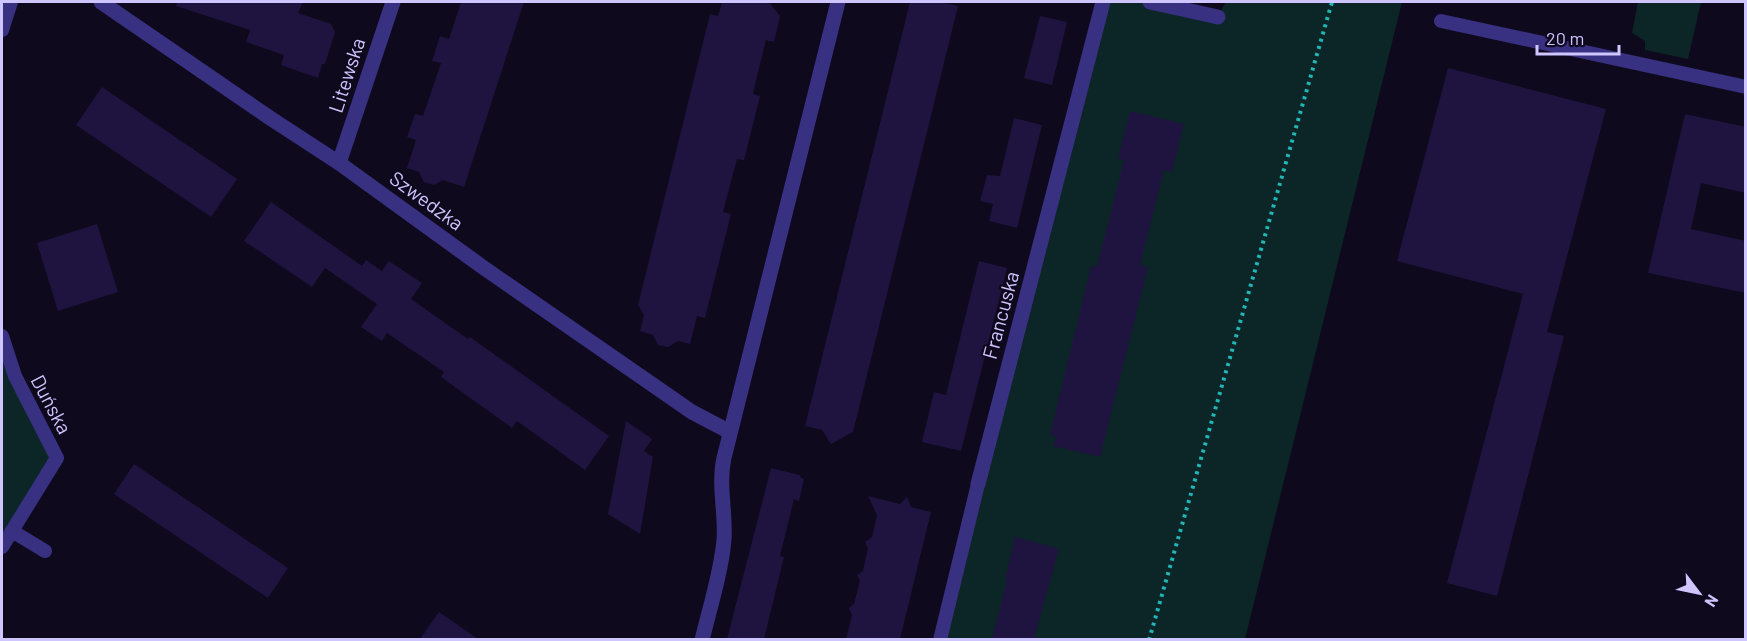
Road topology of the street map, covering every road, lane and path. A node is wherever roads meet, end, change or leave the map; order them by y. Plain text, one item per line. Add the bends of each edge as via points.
1 (11, 2) edge
2 (100, 2) edge
3 (393, 2) edge
4 (838, 2) edge
5 (1103, 2) edge
6 (1150, 2) edge
7 (1332, 2) edge
8 (1218, 18) dead end
9 (1441, 21) dead end
10 (2, 30) edge
11 (1746, 87) edge
12 (339, 163) junction
13 (2, 336) edge
14 (730, 432) junction
15 (978, 484) joint
16 (12, 531) junction
17 (2, 547) edge
18 (45, 552) dead end
19 (702, 639) edge
20 (940, 639) edge
21 (1149, 639) edge

1 - 10 lane
2 - 12 street, Szwedzka
3 - 12 street, Litewska
4 - 14 street
5 - 15 street, Francuska
6 - 8 street
7 - 21 path
9 - 11 lane
12 - 14 street, Szwedzka via 692,412
13 - 16 lane, Duńska via 15,376 57,458
14 - 19 street via 721,470 723,551
15 - 20 lane, Francuska
16 - 17 lane, Duńska
16 - 18 lane

